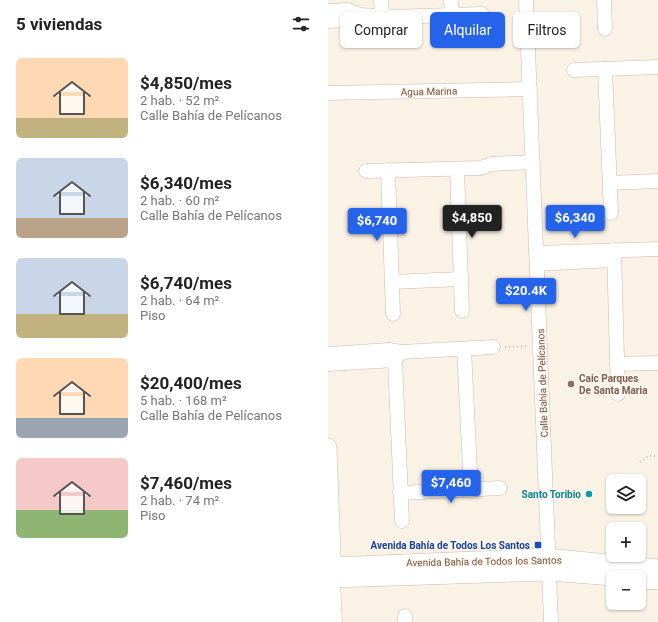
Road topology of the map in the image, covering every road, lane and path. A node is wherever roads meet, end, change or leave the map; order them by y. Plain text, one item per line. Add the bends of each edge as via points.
1 (381, 0) edge
2 (451, 0) edge
3 (526, 0) edge
4 (604, 0) edge
5 (328, 11) edge
6 (354, 12) edge
7 (382, 12) edge
8 (452, 12) edge
9 (340, 21) edge
10 (328, 22) edge
11 (605, 29) dead end
12 (658, 67) edge
13 (605, 69) junction
14 (574, 70) dead end
15 (530, 89) junction
16 (328, 93) edge
17 (533, 167) junction
18 (457, 169) junction
19 (388, 170) junction
20 (366, 171) dead end
21 (658, 181) edge
22 (610, 182) junction
23 (611, 213) dead end
24 (658, 249) edge
25 (614, 255) junction
26 (537, 259) junction
27 (461, 279) junction
28 (392, 282) junction
29 (462, 311) dead end
30 (393, 314) dead end
31 (540, 345) junction
32 (493, 347) joint
33 (464, 349) junction
34 (328, 354) edge
35 (395, 354) junction
36 (658, 363) edge
37 (328, 364) edge
38 (617, 364) junction
39 (618, 394) dead end
40 (328, 447) edge
41 (658, 456) edge
42 (640, 462) dead end
43 (500, 488) dead end
44 (471, 490) junction
45 (400, 493) junction
46 (402, 521) dead end
47 (549, 564) junction
48 (658, 568) edge
49 (333, 572) junction
50 (606, 576) edge
51 (646, 580) edge
52 (658, 581) edge
53 (335, 622) edge
54 (551, 622) edge

1 - 7 street
2 - 8 street
3 - 15 street, Calle Bahía de Pelícanos
4 - 11 street
5 - 6 street
9 - 10 street
12 - 13 street
13 - 14 street
13 - 22 street
15 - 16 street, Agua Marina
15 - 17 street, Calle Bahía de Pelícanos
17 - 18 street via 492,173 480,168
17 - 26 street, Calle Bahía de Pelícanos
18 - 19 street
18 - 27 street
19 - 20 street
19 - 28 street
21 - 22 street
22 - 23 street
24 - 25 street
25 - 26 street
25 - 38 street
26 - 31 street, Calle Bahía de Pelícanos
27 - 28 street
27 - 29 street
28 - 30 street
31 - 32 path
31 - 47 street, Calle Bahía de Pelícanos
32 - 33 street
33 - 35 street
33 - 44 street
34 - 35 street
35 - 37 street
35 - 45 street
36 - 38 street
38 - 39 street
40 - 49 street
41 - 42 path via 649,456
43 - 44 street
44 - 45 street
45 - 46 street
47 - 48 street, Avenida Bahía de Todos los Santos
47 - 49 street, Avenida Bahía de Todos los Santos
47 - 50 street, Avenida Bahía de Todos los Santos
47 - 54 street, Calle Bahía de Pelícanos
49 - 53 street
51 - 52 street

